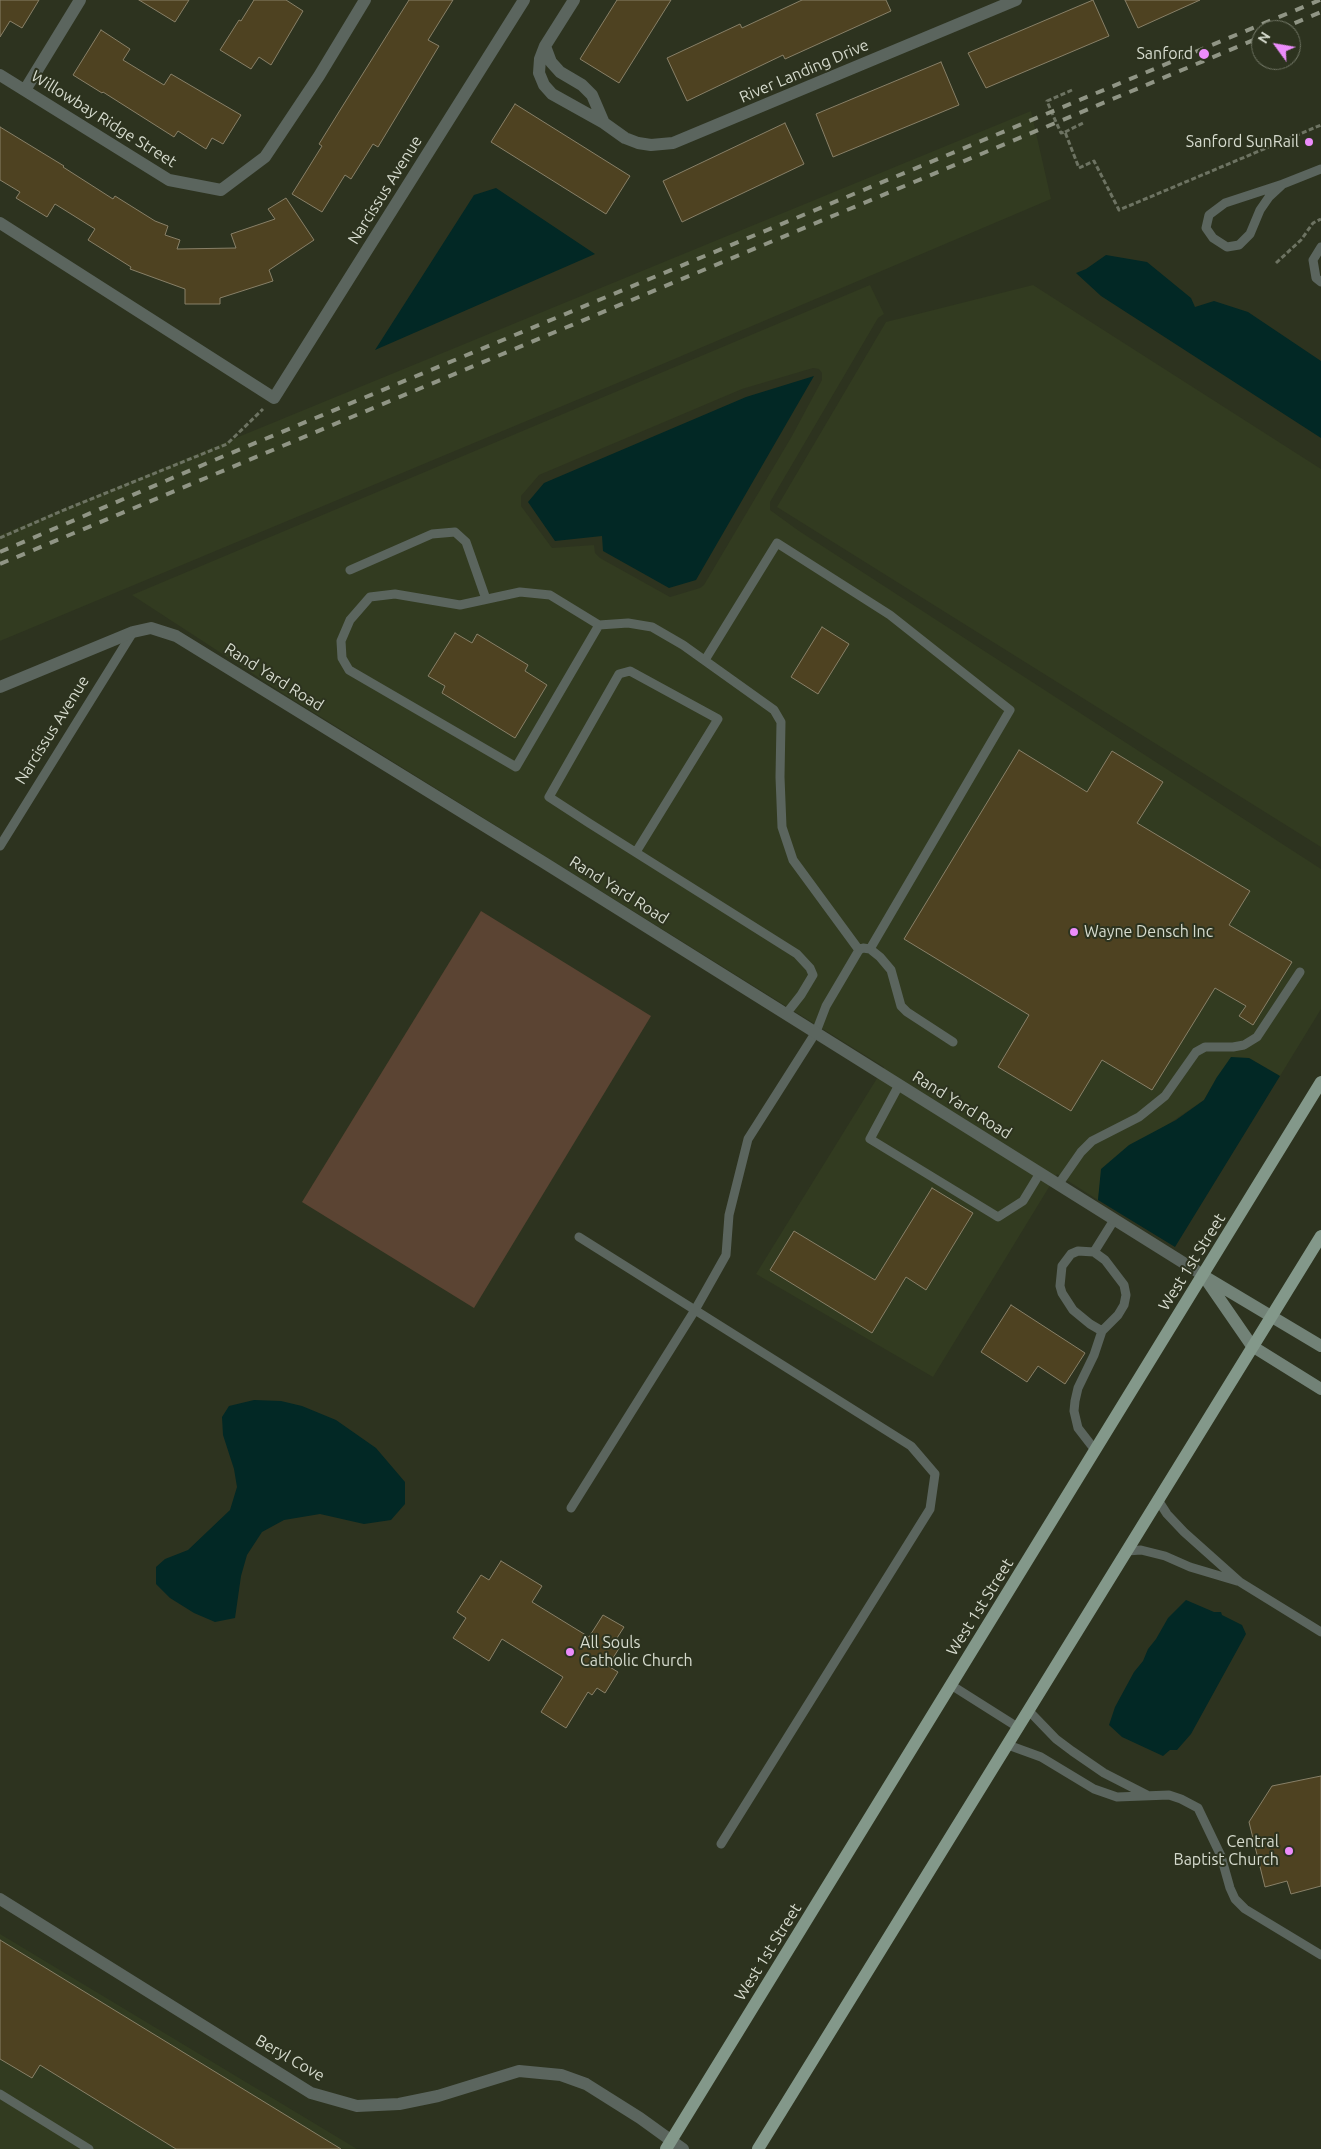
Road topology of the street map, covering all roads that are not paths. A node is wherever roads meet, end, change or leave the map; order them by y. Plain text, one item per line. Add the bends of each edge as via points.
1 (80, 0) edge
2 (365, 0) edge
3 (524, 0) edge
4 (574, 0) edge
5 (1016, 0) edge
6 (545, 46) junction
7 (0, 75) edge
8 (24, 90) junction
9 (604, 123) junction
10 (1321, 168) edge
11 (1282, 184) junction
12 (0, 223) edge
13 (1321, 247) edge
14 (1321, 282) edge
15 (350, 570) dead end
16 (486, 599) junction
17 (599, 625) junction
18 (133, 632) junction
19 (705, 660) junction
20 (0, 687) edge
21 (0, 846) edge
22 (636, 852) junction
23 (870, 949) junction
24 (859, 950) junction
25 (1300, 972) dead end
26 (786, 1014) junction
27 (816, 1032) junction
28 (953, 1042) dead end
29 (1321, 1082) edge
30 (899, 1085) junction
31 (1040, 1173) junction
32 (1058, 1184) junction
33 (1114, 1220) junction
34 (1321, 1236) edge
35 (578, 1237) dead end
36 (1094, 1252) junction
37 (1203, 1275) junction
38 (694, 1310) junction
39 (1271, 1316) junction
40 (1102, 1331) junction
41 (1252, 1346) junction
42 (1321, 1346) edge
43 (1321, 1389) edge
44 (1096, 1450) junction
45 (1158, 1500) junction
46 (571, 1508) dead end
47 (1127, 1551) junction
48 (1240, 1582) junction
49 (1321, 1632) edge
50 (951, 1685) junction
51 (1029, 1711) junction
52 (1019, 1728) junction
53 (1008, 1745) junction
54 (1147, 1795) junction
55 (721, 1844) dead end
56 (0, 1899) edge
57 (1321, 1955) edge
58 (0, 2094) edge
59 (669, 2145) edge
60 (89, 2149) edge
61 (683, 2149) edge
62 (758, 2149) edge

1 - 8 street
2 - 8 street, Willowbay Ridge Street via 265,157 221,190 169,180
3 - 12 street, Narcissus Avenue via 274,398
4 - 6 street, River Landing Drive
5 - 9 street, River Landing Drive via 673,143 638,143
6 - 9 street via 551,62 560,72 582,85 592,96
6 - 9 street, River Landing Drive via 539,73 544,85 552,94
7 - 8 street, Willowbay Ridge Street
10 - 11 lane
11 - 11 lane via 1225,203 1209,215 1206,228 1213,238 1227,246 1238,245 1250,234 1269,196
13 - 14 lane via 1313,260 1316,278
15 - 16 lane via 432,534 455,532 466,542
16 - 17 lane via 520,592 550,595
16 - 17 lane via 460,605 395,594 370,597 350,620 341,641 342,658 349,670 516,767
17 - 19 lane via 628,622 652,627
18 - 20 street, Rand Yard Road
18 - 21 lane, Narcissus Avenue
18 - 26 street, Rand Yard Road via 152,628 176,636
19 - 23 lane via 776,543 890,615 1010,710
19 - 24 lane via 774,710 781,722 782,826 794,860
22 - 22 lane via 549,797 619,674 630,671 718,719
22 - 26 lane via 797,954 810,968 813,975
23 - 24 lane
23 - 28 lane via 891,970 901,1006
24 - 27 lane via 826,1006
25 - 32 lane via 1257,1037 1244,1045 1205,1046 1196,1052 1165,1096 1139,1117 1092,1141 1080,1152
26 - 27 street, Rand Yard Road
27 - 30 street, Rand Yard Road
27 - 38 lane via 748,1139 729,1215 726,1255
29 - 37 main road, West 1st Street
30 - 31 street, Rand Yard Road
30 - 31 lane via 870,1139 998,1217 1023,1201
31 - 32 street, Rand Yard Road
32 - 33 street, Rand Yard Road
33 - 36 lane
33 - 37 street, Rand Yard Road
34 - 39 main road
35 - 38 lane
36 - 40 lane via 1105,1260 1124,1285 1126,1295 1118,1315
36 - 40 lane via 1072,1254 1062,1266 1060,1286 1073,1310
37 - 39 main road
37 - 41 main road
37 - 44 main road, West 1st Street
38 - 46 lane
38 - 55 lane via 911,1446 935,1474 930,1509
39 - 41 main road
39 - 42 main road
40 - 44 lane via 1078,1388 1074,1411 1078,1428
41 - 43 main road
41 - 45 main road
44 - 50 main road, West 1st Street
45 - 47 main road
45 - 48 lane via 1180,1528
47 - 48 lane via 1141,1550 1165,1556
47 - 51 main road
48 - 49 lane
50 - 52 lane
50 - 59 main road, West 1st Street
51 - 52 main road
51 - 54 lane via 1072,1751 1104,1773
52 - 53 main road
53 - 54 lane via 1041,1757 1094,1789 1117,1797
53 - 62 main road
54 - 57 lane via 1169,1795 1198,1808 1221,1856 1235,1899 1245,1909
56 - 59 street, Beryl Cove via 311,2092 357,2106 399,2104 438,2096 519,2071 561,2075 586,2084 640,2118
58 - 60 lane
59 - 61 street, Beryl Cove

